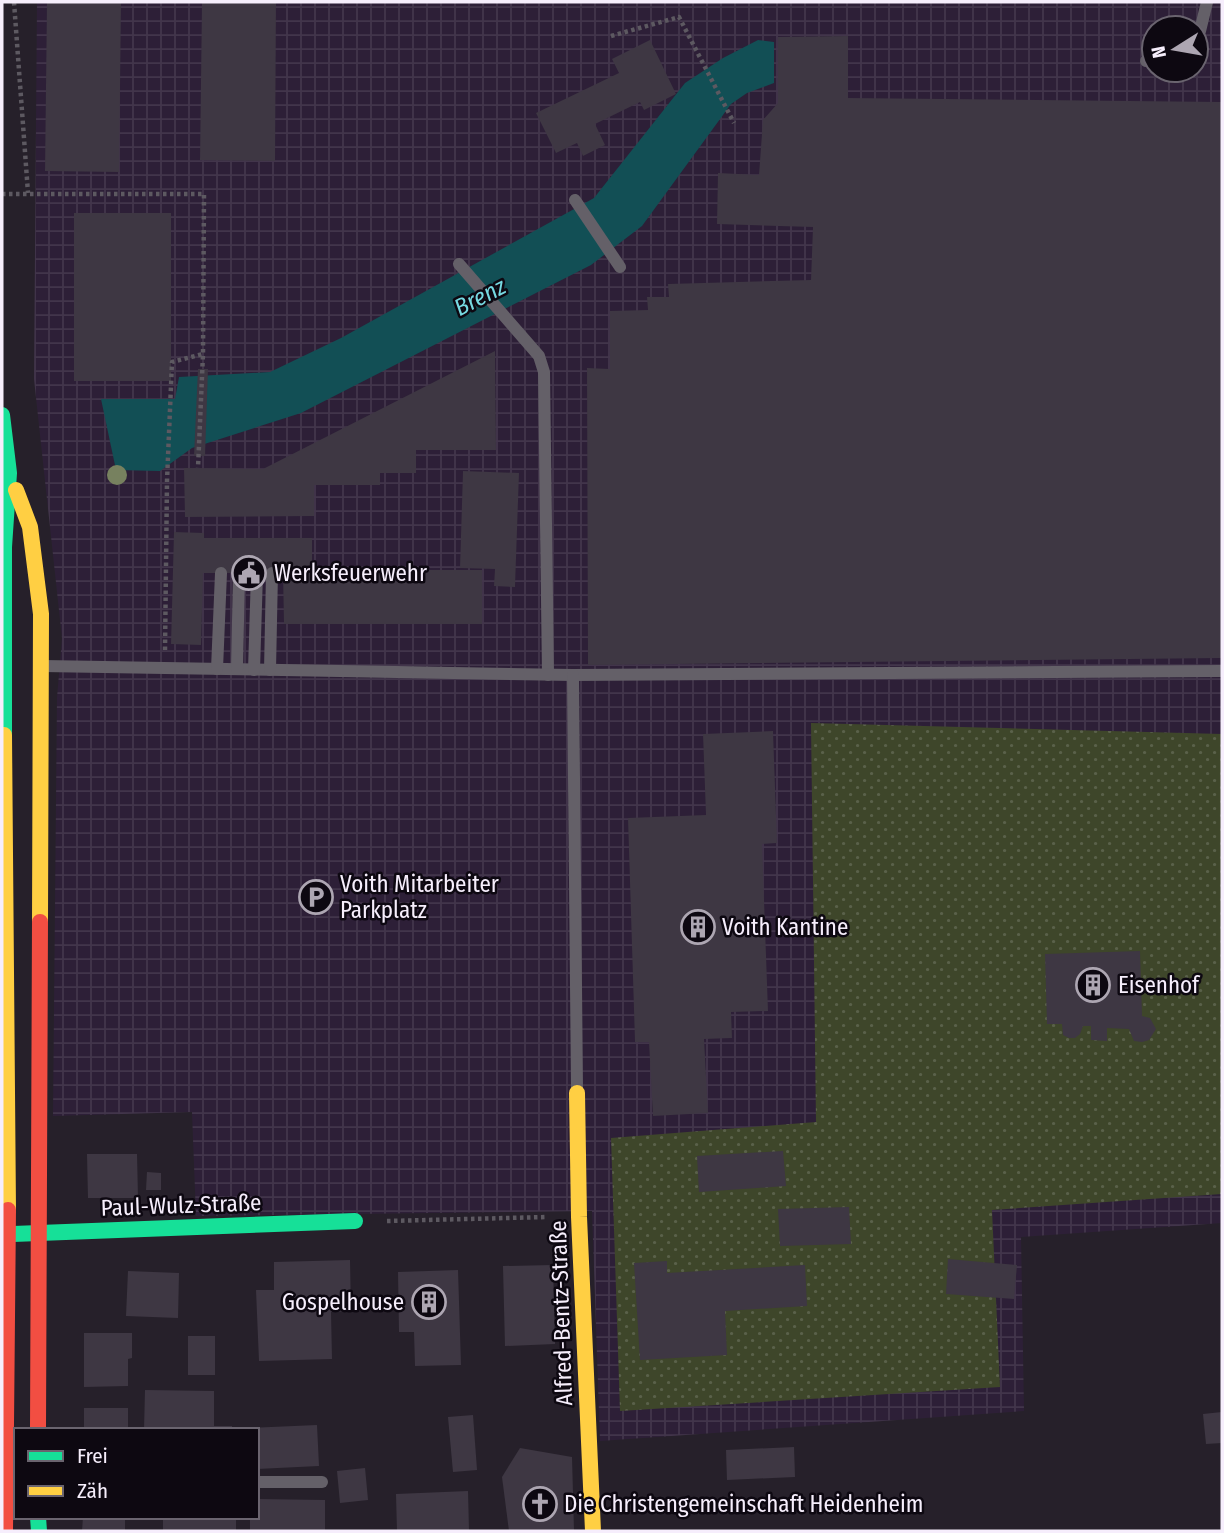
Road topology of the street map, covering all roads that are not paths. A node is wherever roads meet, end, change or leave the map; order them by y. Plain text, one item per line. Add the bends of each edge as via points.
1 (575, 200) dead end
2 (459, 264) dead end
3 (620, 267) dead end
4 (2, 415) edge
5 (9, 473) junction
6 (221, 573) dead end
7 (239, 573) dead end
8 (257, 573) dead end
9 (272, 573) dead end
10 (19, 667) edge
11 (217, 669) junction
12 (237, 669) junction
13 (254, 670) junction
14 (270, 670) junction
15 (1222, 671) edge
16 (548, 675) junction
17 (573, 675) junction
18 (40, 899) junction
19 (3, 917) edge
20 (577, 1093) joint
21 (355, 1221) road end
22 (39, 1233) junction
23 (8, 1234) junction
24 (4, 1367) edge
25 (38, 1428) edge
26 (259, 1482) edge
27 (322, 1482) dead end
28 (5, 1531) edge
29 (593, 1531) edge

1 - 3 lane
2 - 16 lane via 539,356 544,372
4 - 5 main road
5 - 10 main road via 4,547
5 - 10 main road via 30,527 41,614
6 - 11 lane
7 - 12 lane
8 - 13 lane
9 - 14 lane
10 - 11 lane
10 - 18 main road
10 - 19 main road
11 - 12 lane
12 - 13 lane
13 - 14 lane
14 - 16 lane
15 - 17 lane
16 - 17 lane
17 - 20 lane
18 - 19 main road
18 - 22 main road
19 - 23 main road
20 - 29 main road, Alfred-Bentz-Straße
21 - 22 main road, Paul-Wulz-Straße
22 - 23 main road, Paul-Wulz-Straße
22 - 25 main road
23 - 24 main road
24 - 28 main road
26 - 27 lane

